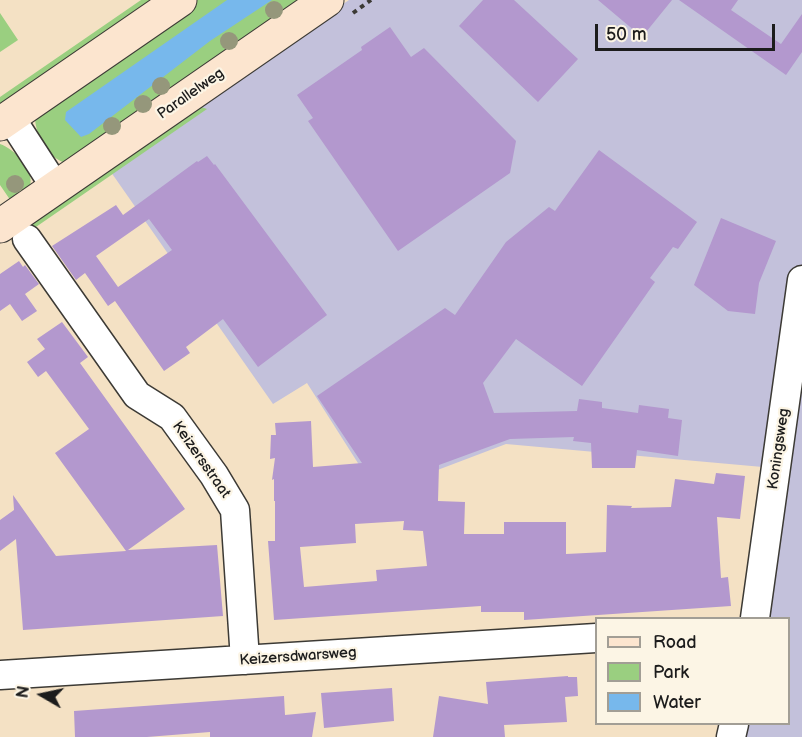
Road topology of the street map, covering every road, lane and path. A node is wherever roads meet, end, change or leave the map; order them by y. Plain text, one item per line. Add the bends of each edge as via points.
1 (180, 0) edge
2 (327, 0) edge
3 (5, 120) edge
4 (56, 188) junction
5 (13, 233) edge
6 (802, 280) edge
7 (755, 617) edge
8 (595, 638) edge
9 (245, 660) junction
10 (0, 675) edge

1 - 3 street
2 - 4 street, Parallelweg
3 - 4 street
4 - 5 street, Parallelweg
5 - 9 street, Keizersstraat via 137,395 172,417 235,510
6 - 7 street, Koningsweg
8 - 9 street, Keizersdwarsweg
9 - 10 street, Keizersdwarsweg

